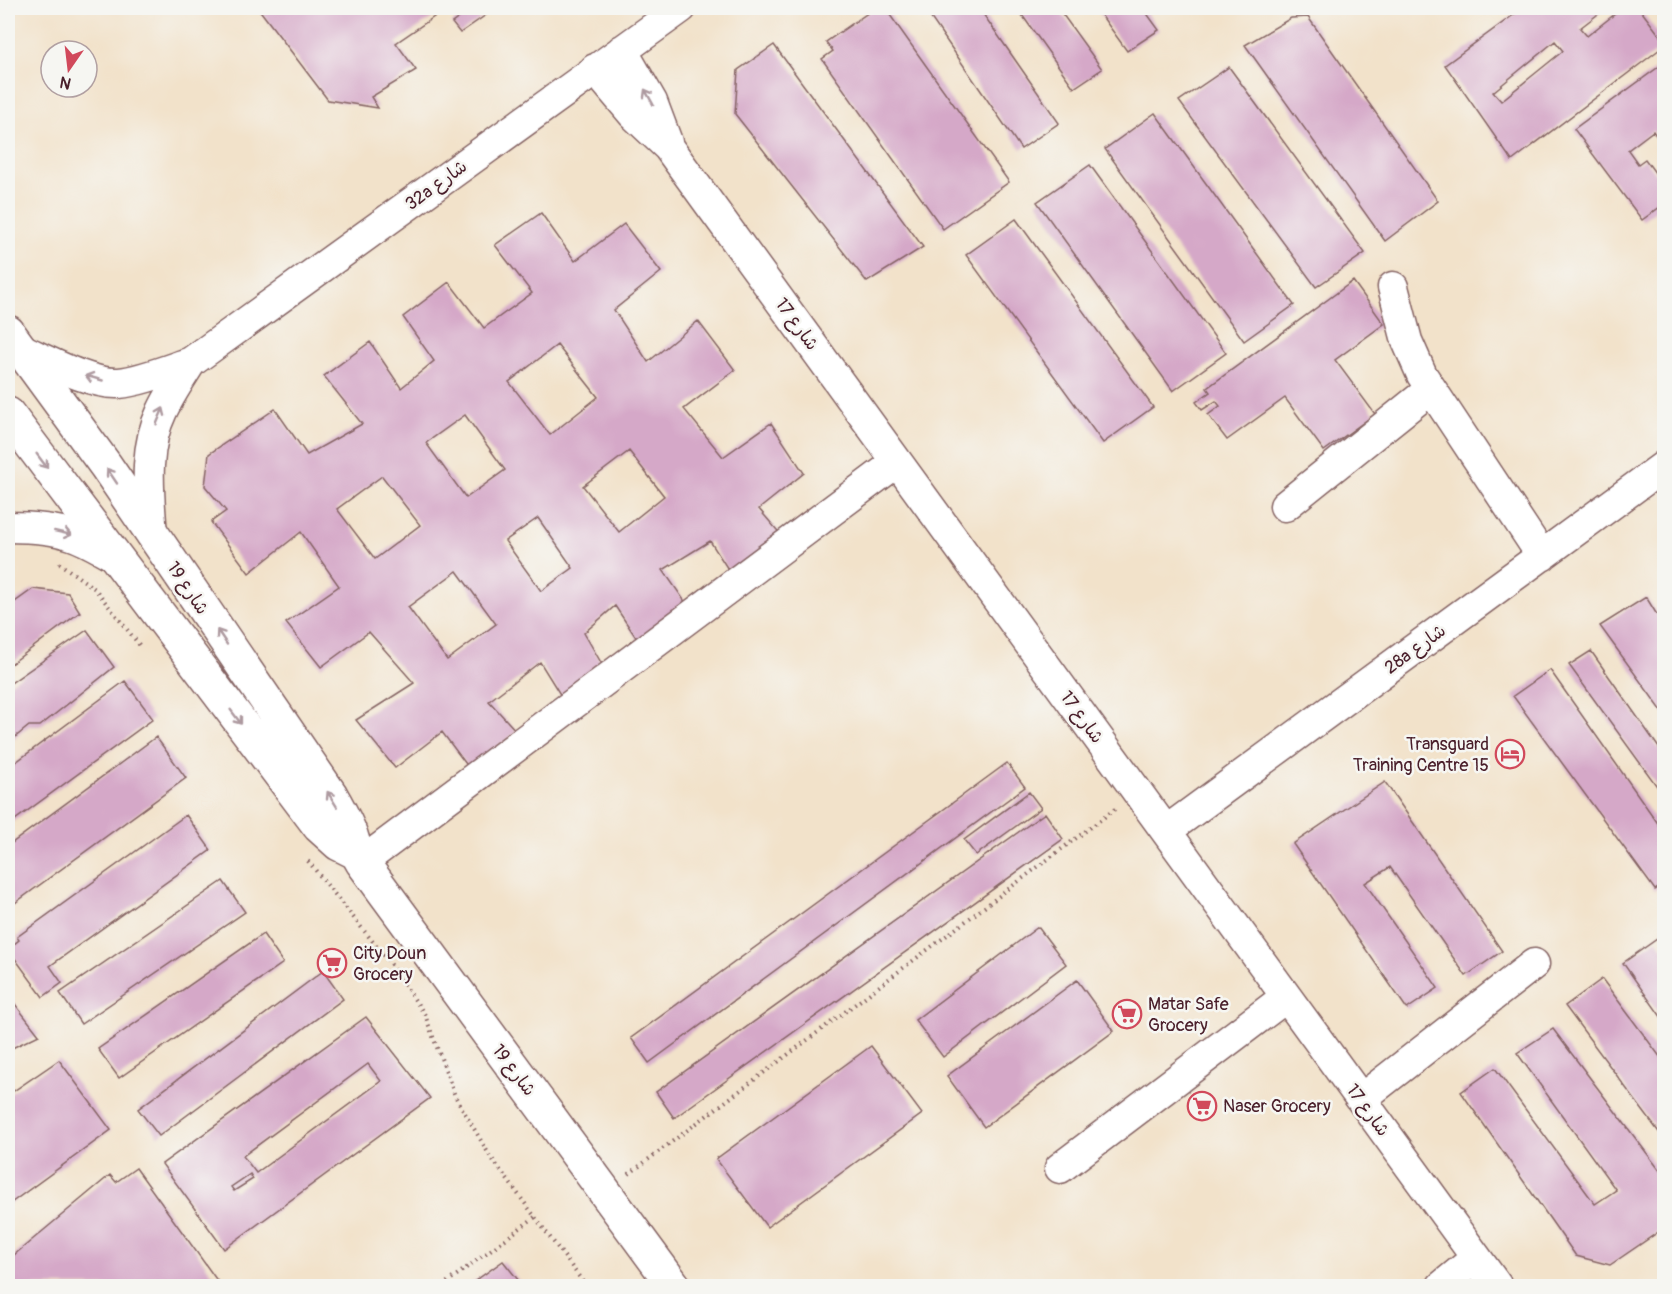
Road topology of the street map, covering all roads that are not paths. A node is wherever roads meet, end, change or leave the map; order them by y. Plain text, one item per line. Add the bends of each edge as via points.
1 (681, 8) edge
2 (622, 50) junction
3 (595, 69) junction
4 (668, 147) junction
5 (1393, 287) dead end
6 (13, 340) edge
7 (191, 362) junction
8 (1431, 389) junction
9 (8, 414) edge
10 (897, 462) junction
11 (1665, 466) edge
12 (1285, 506) dead end
13 (8, 527) edge
14 (152, 535) junction
15 (114, 556) junction
16 (1542, 556) junction
17 (1166, 831) junction
18 (358, 857) junction
19 (1534, 964) dead end
20 (1286, 997) junction
21 (1361, 1099) junction
22 (1060, 1168) dead end
23 (1476, 1258) junction
24 (674, 1287) edge
25 (1442, 1287) edge
26 (1497, 1287) edge

1 - 2 street, 32a شارع
2 - 3 street, 32a شارع
4 -> 2 street, شارع 17 via 652,102
3 - 4 street, شارع 17 via 633,114
3 - 7 street, 32a شارع
4 - 10 street, شارع 17
5 - 8 street via 1414,360
7 -> 6 street, 32a شارع via 129,381 107,382 79,374
14 -> 6 street, شارع 19
14 -> 7 street, 32a شارع via 148,477 154,429
8 - 12 street
8 - 16 street
9 -> 15 street, شارع 19
10 - 17 street, شارع 17
10 - 18 street
11 - 16 street, 28a شارع
13 -> 15 street via 73,535
18 -> 14 street, شارع 19 via 331,795
15 -> 18 street, شارع 19 via 319,826
16 - 17 street, 28a شارع
17 - 20 street, شارع 17
18 - 24 street, شارع 19
19 - 21 street
20 - 21 street, شارع 17
20 - 22 street
21 - 23 street, شارع 17
23 - 25 street
23 - 26 street, شارع 17

